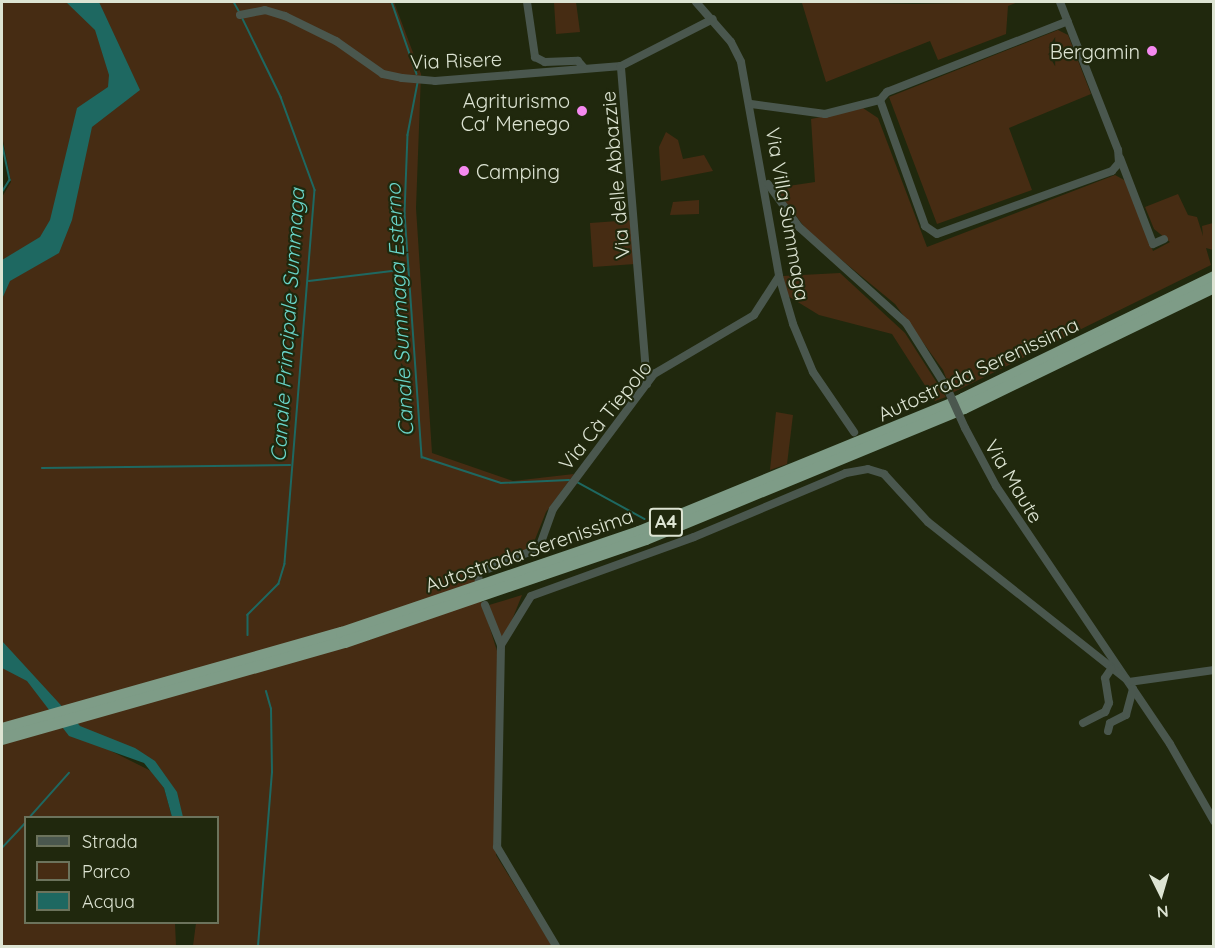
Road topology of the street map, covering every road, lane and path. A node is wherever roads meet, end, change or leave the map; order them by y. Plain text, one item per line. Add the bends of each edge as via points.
1 (527, 2) edge
2 (696, 2) edge
3 (1060, 2) edge
4 (240, 15) dead end
5 (712, 19) junction
6 (1068, 21) junction
7 (621, 66) junction
8 (584, 68) junction
9 (880, 100) junction
10 (751, 104) junction
11 (1120, 157) junction
12 (765, 178) junction
13 (781, 205) junction
14 (769, 208) junction
15 (1147, 227) dead end
16 (779, 276) junction
17 (1214, 277) edge
18 (1214, 287) edge
19 (647, 385) junction
20 (854, 432) dead end
21 (479, 583) dead end
22 (485, 605) dead end
23 (1100, 641) junction
24 (501, 645) junction
25 (1091, 653) junction
26 (1111, 669) junction
27 (1214, 670) edge
28 (1129, 683) junction
29 (96, 708) junction
30 (1083, 723) dead end
31 (33, 726) junction
32 (2, 729) edge
33 (1108, 731) dead end
34 (2, 739) edge
35 (1214, 821) edge
36 (556, 946) edge

1 - 8 street, Via Risere via 535,57 545,62 578,60
2 - 5 street, Via Villa Summaga
3 - 6 street
4 - 8 street, Via Risere via 265,10 285,16 336,41 383,74 402,78 435,81
5 - 7 street, Via delle Abbazzie
5 - 10 street, Via Villa Summaga via 737,52
6 - 9 street via 887,92
6 - 11 street
7 - 8 street, Via Risere
7 - 19 street, Via delle Abbazzie
9 - 10 street via 820,114
9 - 11 street via 925,226 937,234 1112,171
10 - 12 street, Via Villa Summaga
11 - 15 street
12 - 13 street, Via Maute
12 - 14 street, Via Villa Summaga
13 - 14 street
13 - 23 street, Via Maute, bridge via 799,227 906,323 946,388 989,475
14 - 16 street, Via Villa Summaga
16 - 19 street, Via Cà Tiepolo via 754,315 661,369
16 - 20 street, Via Villa Summaga via 813,372
17 - 29 highway, Autostrada Serenissima / A4 via 963,399 639,532 353,630
18 - 29 highway, Autostrada Serenissima / A4 via 964,408 646,539 345,642
19 - 21 street, Via Cà Tiepolo via 553,509 539,548 478,573
22 - 24 street
23 - 25 street
23 - 28 street, Via Maute
24 - 25 street via 531,596 694,537 846,473 868,469 884,474 928,522
24 - 36 street via 497,846
25 - 26 street
26 - 28 street
26 - 30 street via 1106,678 1110,697 1106,709
27 - 28 street
28 - 33 street via 1126,715 1110,723
28 - 35 street, Via Maute
29 - 31 highway, Autostrada Serenissima / A4
31 - 32 highway, Autostrada Serenissima / A4
31 - 34 highway, Autostrada Serenissima / A4

